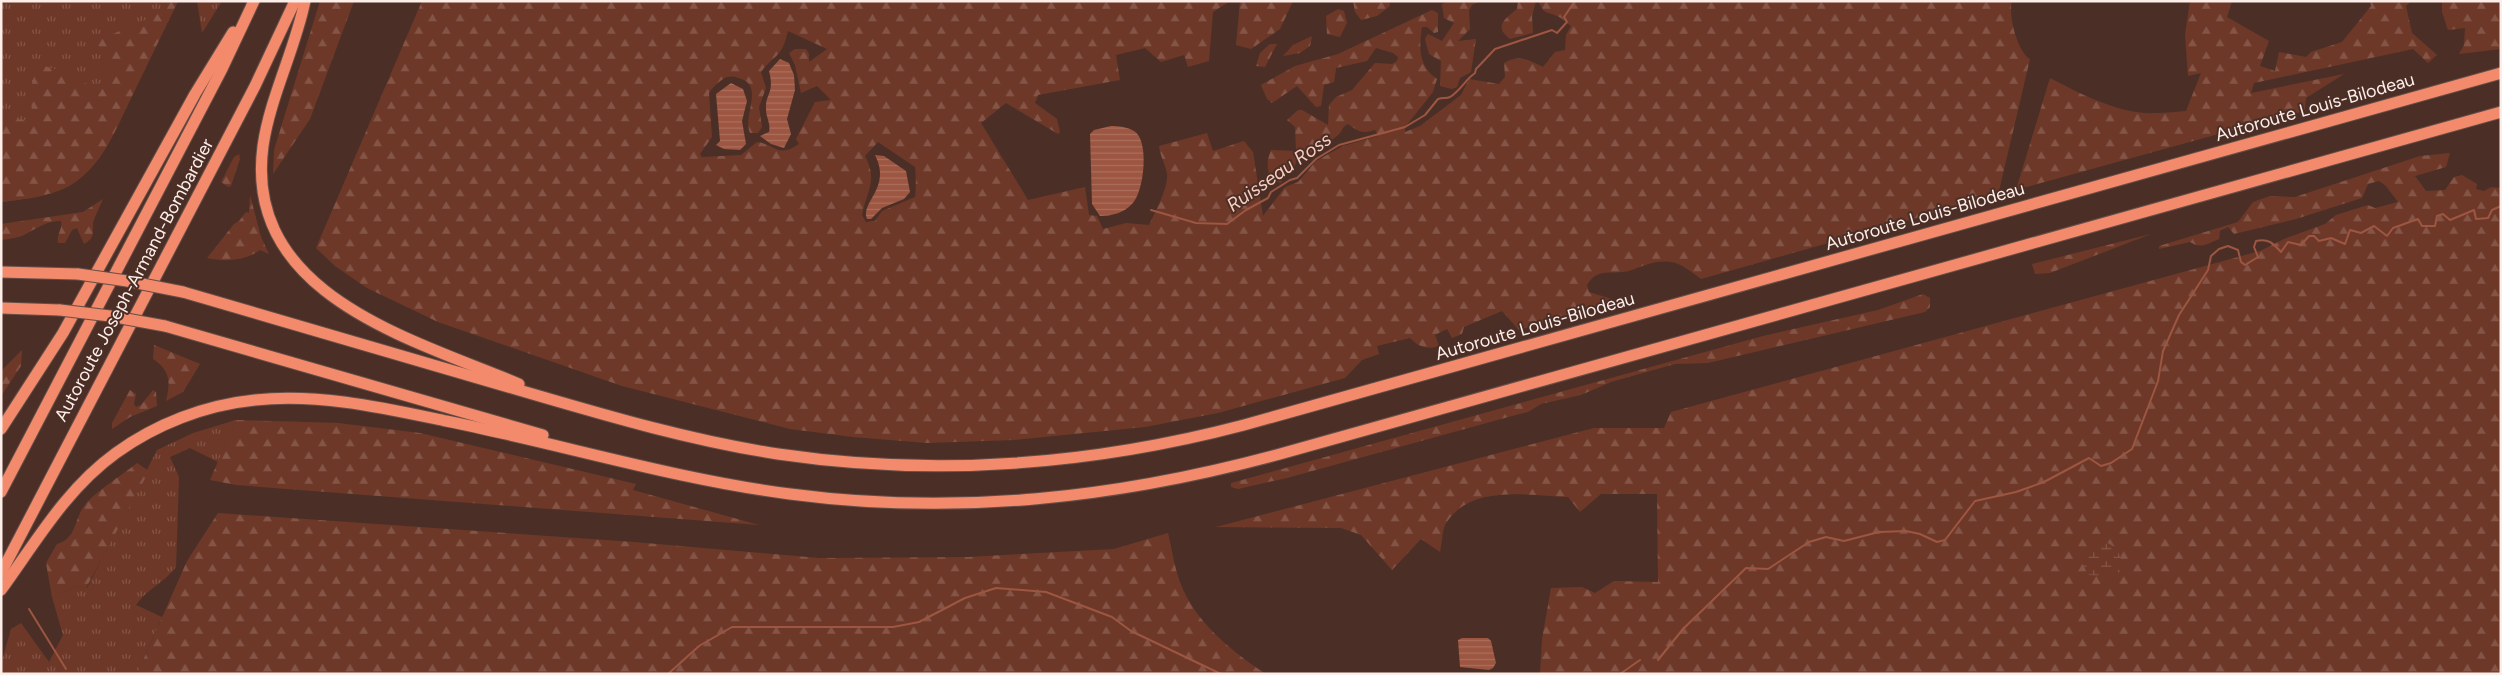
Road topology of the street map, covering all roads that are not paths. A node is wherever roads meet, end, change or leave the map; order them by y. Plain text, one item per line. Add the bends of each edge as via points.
1 (253, 1) edge
2 (295, 1) edge
3 (304, 1) edge
4 (2501, 73) edge
5 (2501, 112) edge
6 (1, 272) edge
7 (1, 308) edge
8 (564, 403) junction
9 (1, 429) edge
10 (648, 466) junction
11 (1, 492) edge
12 (1, 573) edge
13 (1, 590) edge

1 - 9 highway via 194,94 63,333
1 - 11 highway, Autoroute Joseph-Armand-Bombardier via 216,81
2 - 12 highway, Autoroute Joseph-Armand-Bombardier via 256,86
3 - 8 highway via 269,119 262,159 262,184 268,211 285,250 321,289 371,320
4 - 8 highway, Autoroute Louis-Bilodeau via 1270,418 1138,449 998,465 844,462 705,441
5 - 10 highway via 1297,450 1167,482 1030,500 906,503 779,492
6 - 8 highway, bridge via 78,274 183,292
7 - 10 highway, bridge via 116,316 165,326
10 - 13 highway via 358,404 283,398 232,403 164,425 109,458 58,510

